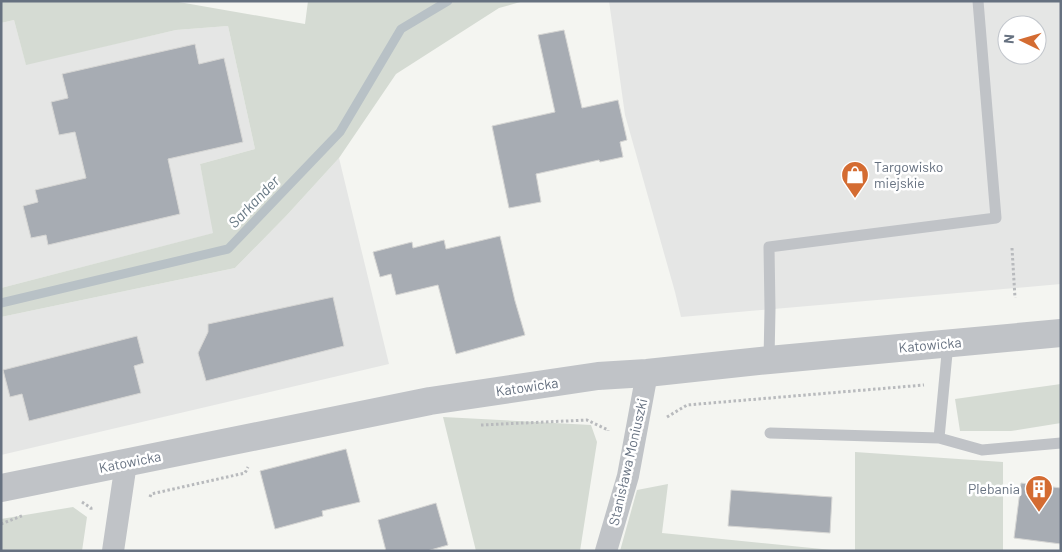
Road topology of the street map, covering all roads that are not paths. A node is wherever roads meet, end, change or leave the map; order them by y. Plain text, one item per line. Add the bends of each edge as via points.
1 (978, 1) edge
2 (1061, 333) edge
3 (948, 343) junction
4 (769, 360) junction
5 (647, 373) junction
6 (770, 433) dead end
7 (939, 438) junction
8 (1061, 443) edge
9 (126, 463) junction
10 (1, 488) edge
11 (114, 547) edge
12 (606, 551) edge

1 - 4 lane via 996,218 769,247
2 - 3 street, Katowicka
3 - 4 street, Katowicka
3 - 7 lane
4 - 5 street, Katowicka
5 - 9 street, Katowicka via 598,376 430,401
5 - 12 street, Stanisława Moniuszki via 628,476
6 - 7 lane
7 - 8 lane via 982,450
9 - 10 street, Katowicka
9 - 11 street

